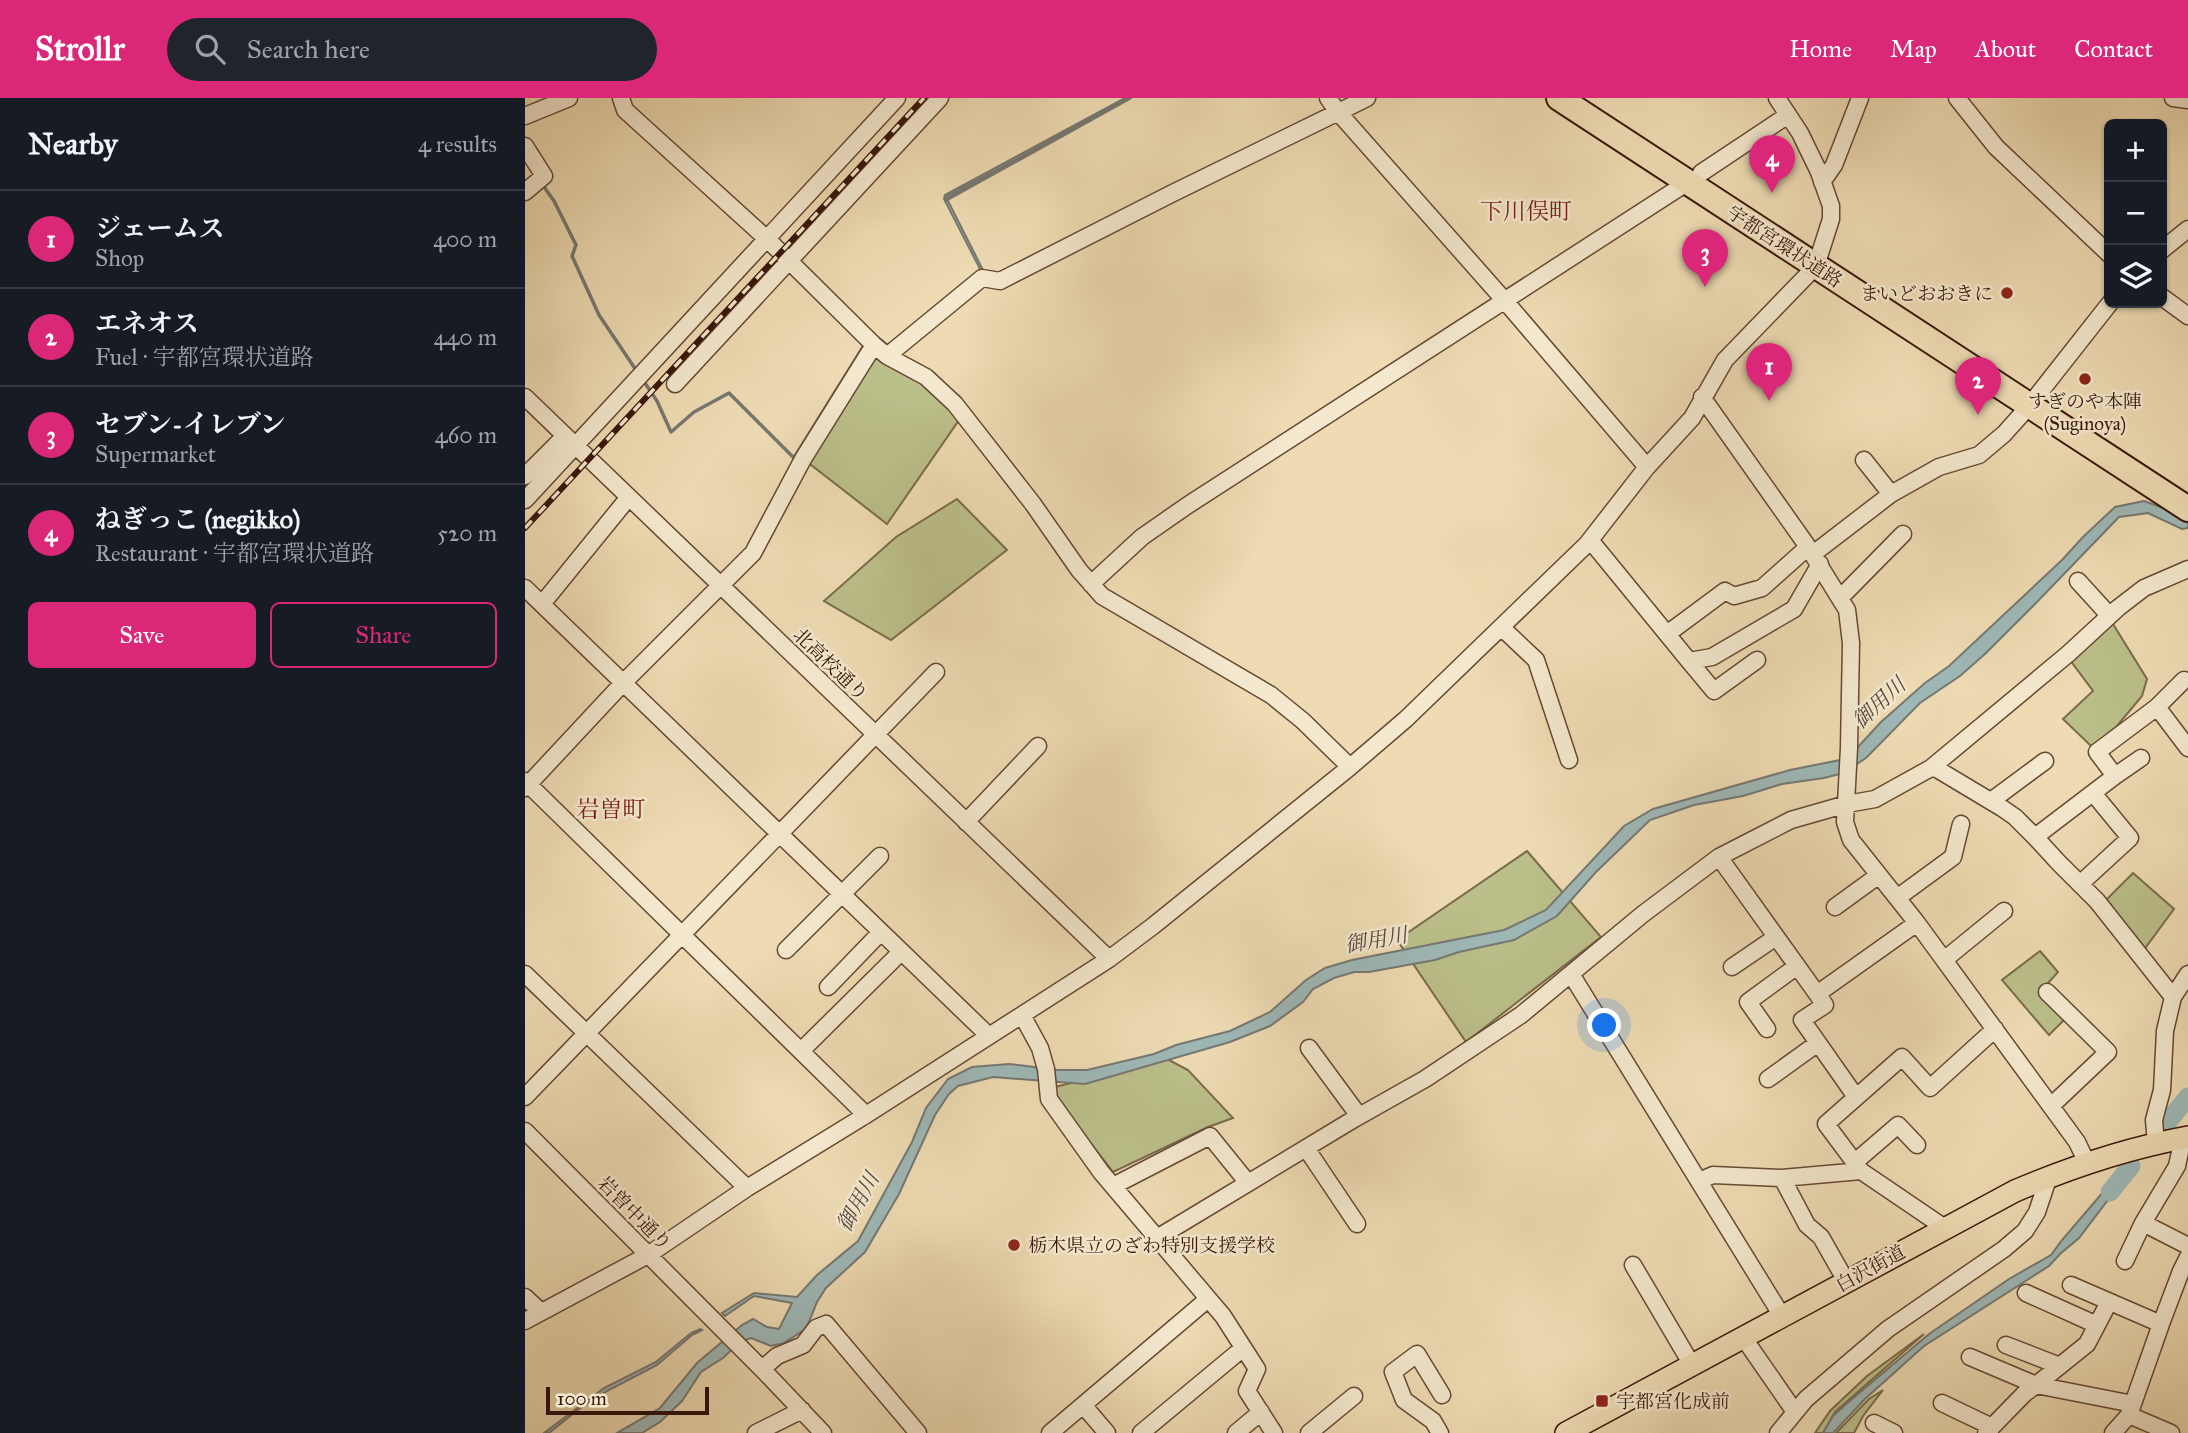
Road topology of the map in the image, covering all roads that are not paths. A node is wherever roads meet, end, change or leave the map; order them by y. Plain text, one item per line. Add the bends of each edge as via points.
1 (569, 98) edge
2 (621, 98) edge
3 (897, 98) edge
4 (940, 98) edge
5 (1328, 98) edge
6 (1367, 98) edge
7 (1559, 98) edge
8 (1586, 98) edge
9 (1777, 98) edge
10 (1860, 98) edge
11 (1957, 98) edge
12 (2173, 98) edge
13 (2188, 100) edge
14 (1338, 112) junction
15 (1788, 115) junction
16 (525, 116) edge
17 (525, 146) edge
18 (1694, 178) junction
19 (1822, 182) junction
20 (525, 192) edge
21 (2188, 229) edge
22 (768, 239) junction
23 (2167, 246) edge
24 (2104, 249) edge
25 (1818, 259) junction
26 (790, 261) junction
27 (1505, 301) junction
28 (2167, 301) edge
29 (2106, 308) edge
30 (2188, 316) edge
31 (873, 345) junction
32 (887, 356) junction
33 (675, 384) dead end
34 (525, 397) edge
35 (1702, 397) junction
36 (2034, 400) junction
37 (571, 441) junction
38 (1864, 460) dead end
39 (1647, 467) junction
40 (525, 476) edge
41 (2175, 489) edge
42 (1891, 494) junction
43 (629, 497) junction
44 (525, 500) edge
45 (2188, 509) edge
46 (1903, 534) dead end
47 (1590, 540) junction
48 (1814, 555) junction
49 (2188, 569) edge
50 (2078, 581) dead end
51 (1091, 584) junction
52 (721, 586) junction
53 (525, 588) edge
54 (1840, 598) junction
55 (542, 604) junction
56 (2109, 615) junction
57 (1501, 627) junction
58 (1667, 634) junction
59 (1689, 660) junction
60 (1757, 660) dead end
61 (936, 672) dead end
62 (2185, 680) dead end
63 (623, 683) junction
64 (2157, 707) junction
65 (874, 735) junction
66 (1038, 746) dead end
67 (2188, 748) edge
68 (2141, 758) dead end
69 (1569, 760) dead end
70 (2045, 761) dead end
71 (1350, 767) junction
72 (1930, 768) junction
73 (2116, 776) junction
74 (526, 784) edge
75 (2093, 793) junction
76 (1991, 801) junction
77 (1847, 804) junction
78 (966, 822) junction
79 (1961, 824) dead end
80 (779, 834) junction
81 (2035, 836) junction
82 (880, 856) dead end
83 (1719, 857) junction
84 (1879, 875) junction
85 (2080, 884) junction
86 (842, 895) junction
87 (1897, 898) junction
88 (1835, 907) dead end
89 (2004, 911) dead end
90 (1917, 923) junction
91 (881, 932) junction
92 (682, 933) junction
93 (1776, 937) junction
94 (786, 950) dead end
95 (901, 952) junction
96 (1109, 959) junction
97 (1944, 960) junction
98 (1797, 966) junction
99 (1732, 967) dead end
100 (525, 974) edge
101 (1571, 974) junction
102 (2188, 974) edge
103 (828, 987) dead end
104 (2047, 992) dead end
105 (1817, 994) junction
106 (2173, 997) junction
107 (1022, 1015) junction
108 (1767, 1029) dead end
109 (1995, 1029) junction
110 (586, 1033) junction
111 (989, 1036) junction
112 (1818, 1043) junction
113 (1309, 1048) dead end
114 (801, 1051) junction
115 (1768, 1080) dead end
116 (525, 1097) edge
117 (1856, 1097) junction
118 (2051, 1106) junction
119 (866, 1115) junction
120 (1359, 1116) junction
121 (525, 1131) edge
122 (2186, 1137) edge
123 (2156, 1144) junction
124 (1917, 1145) dead end
125 (1306, 1148) junction
126 (2087, 1163) junction
127 (1858, 1166) junction
128 (2049, 1176) junction
129 (1782, 1178) junction
130 (1699, 1181) junction
131 (1248, 1183) junction
132 (1113, 1186) junction
133 (747, 1188) junction
134 (2143, 1223) junction
135 (1357, 1224) dead end
136 (1945, 1228) junction
137 (1157, 1238) junction
138 (2188, 1246) edge
139 (648, 1255) junction
140 (2125, 1261) dead end
141 (1633, 1265) dead end
142 (2186, 1267) edge
143 (1846, 1281) junction
144 (2071, 1285) dead end
145 (2026, 1293) dead end
146 (525, 1297) edge
147 (1208, 1298) junction
148 (2109, 1302) junction
149 (541, 1312) junction
150 (1782, 1316) junction
151 (525, 1321) edge
152 (2161, 1324) junction
153 (2097, 1325) junction
154 (1743, 1337) junction
155 (2006, 1345) dead end
156 (1242, 1349) junction
157 (1970, 1357) dead end
158 (1692, 1365) junction
159 (2060, 1366) junction
160 (762, 1369) junction
161 (2036, 1385) junction
162 (1441, 1395) dead end
163 (1354, 1396) dead end
164 (1942, 1403) dead end
165 (1083, 1405) junction
166 (2131, 1409) junction
167 (802, 1410) junction
168 (1261, 1412) junction
169 (1795, 1412) junction
170 (1874, 1423) dead end
171 (1988, 1432) edge
172 (756, 1433) edge
173 (823, 1433) edge
174 (918, 1433) edge
175 (1050, 1433) edge
176 (1107, 1433) edge
177 (1141, 1433) edge
178 (1236, 1433) edge
179 (1274, 1433) edge
180 (1309, 1433) edge
181 (1440, 1433) edge
182 (1566, 1433) edge
183 (1778, 1433) edge
184 (1894, 1433) edge
185 (2113, 1433) edge
186 (2171, 1433) edge

1 - 16 street
2 - 22 street via 625,110
3 - 22 street
4 - 26 street
5 - 14 street
6 - 14 street
7 - 18 highway, 宇都宮環状道路
8 - 18 highway, 宇都宮環状道路
9 - 15 street
10 - 19 street via 1834,165
11 - 24 street via 1996,147
12 - 13 street
14 - 27 street
14 - 32 street via 1000,281 982,278
15 - 18 street
15 - 19 street
17 - 20 street via 544,176
18 - 25 highway, 宇都宮環状道路
18 - 27 street
19 - 25 street via 1831,219
21 - 23 street
22 - 26 street
22 - 37 street
25 - 35 street via 1725,360
25 - 36 highway, 宇都宮環状道路
26 - 31 street
26 - 33 street
27 - 39 street
27 - 51 street via 1188,505 1142,537
28 - 30 street
29 - 36 street
31 - 32 street
31 - 52 street via 803,459 753,553
32 - 51 street via 926,377 955,404
34 - 37 street, 北高校通り
35 - 39 street via 1692,418
35 - 48 street
36 - 41 highway, 宇都宮環状道路
36 - 42 street via 1979,455 1939,467
37 - 40 street
37 - 43 street, 北高校通り
37 - 44 street
38 - 42 street
39 - 47 street
41 - 45 highway, 宇都宮環状道路
42 - 48 street
43 - 52 street, 北高校通り
43 - 55 street
46 - 54 street
47 - 57 street
47 - 58 street
48 - 54 street
48 - 58 street via 1762,588 1734,596 1725,591
48 - 59 street via 1794,609 1712,657
49 - 56 street via 2144,588
50 - 56 street
51 - 71 street via 1102,596 1271,695
52 - 63 street
52 - 65 street, 北高校通り
53 - 55 street
54 - 77 street via 1847,610 1851,643
55 - 63 street
56 - 72 street
57 - 69 street via 1536,660
57 - 71 street
58 - 59 street
59 - 60 street via 1714,691
61 - 65 street
62 - 64 street
63 - 74 street
63 - 80 street
64 - 67 street
64 - 73 street via 2097,752
65 - 78 street, 北高校通り
65 - 80 street
66 - 78 street
68 - 73 street
70 - 76 street
71 - 96 street
72 - 76 street
72 - 77 street via 1875,799
73 - 75 street
74 - 92 street
75 - 81 street
75 - 85 street via 2130,838
76 - 81 street
77 - 83 street via 1791,820
77 - 84 street via 1845,822 1851,840
78 - 96 street, 北高校通り
79 - 87 street via 1953,857
80 - 86 street
80 - 92 street
81 - 85 street
82 - 86 street
83 - 93 street
83 - 101 street
84 - 87 street
84 - 88 street
85 - 106 street
86 - 91 street
86 - 94 street
87 - 90 street
89 - 97 street
90 - 97 street
90 - 105 street
91 - 95 street
91 - 103 street
92 - 110 street
92 - 114 street
93 - 98 street
93 - 99 street
95 - 111 street
95 - 114 street
96 - 107 street
97 - 109 street
98 - 105 street
98 - 108 street via 1748,1002
100 - 110 street
101 - 120 street via 1425,1079
101 - 130 street
102 - 106 street
104 - 118 street via 2108,1052
105 - 112 street via 1825,1004 1802,1020
106 - 123 street via 2154,1120
107 - 111 street
107 - 132 street via 1040,1048 1049,1099
109 - 117 street via 1930,1088 1902,1057
109 - 118 street
110 - 116 street
110 - 133 street
111 - 119 street
112 - 115 street
112 - 117 street
113 - 120 street
114 - 119 street
117 - 127 street via 1826,1124
118 - 126 street
119 - 133 street
120 - 125 street
121 - 139 street, 岩曽中通り
122 - 123 main road, 白沢街道
122 - 134 street via 2177,1166
123 - 126 main road, 白沢街道
124 - 127 street via 1898,1125
125 - 131 street
125 - 135 street
126 - 128 main road, 白沢街道
127 - 129 street
127 - 136 street
128 - 136 main road, 白沢街道
128 - 169 street via 2025,1231 1888,1329
129 - 130 street via 1713,1175
129 - 143 street via 1807,1225 1821,1237
130 - 150 street
131 - 132 street via 1210,1136
131 - 137 street
132 - 137 street
133 - 139 street
134 - 138 street
134 - 140 street
136 - 143 main road, 白沢街道
137 - 147 street
139 - 149 street
139 - 160 street, 岩曽中通り
141 - 158 street
142 - 152 street
143 - 150 main road, 白沢街道
144 - 148 street
145 - 153 street
146 - 149 street
147 - 156 street
147 - 165 street
148 - 152 street
148 - 153 street
149 - 151 street
150 - 154 main road, 白沢街道
152 - 166 street
153 - 159 street via 2087,1344
154 - 158 main road, 白沢街道
154 - 169 street
155 - 159 street
156 - 168 street via 1257,1369 1247,1391
156 - 177 street
157 - 161 street
158 - 182 main road, 白沢街道
159 - 161 street
160 - 167 street
160 - 174 street via 777,1356 803,1345 816,1328 826,1324
161 - 166 street
161 - 171 street
162 - 181 street via 1417,1354 1393,1372 1404,1400 1433,1421
163 - 180 street
164 - 171 street
165 - 175 street
165 - 176 street
166 - 185 street
166 - 186 street
167 - 172 street
167 - 173 street
168 - 178 street
168 - 179 street
169 - 183 street
170 - 184 street

